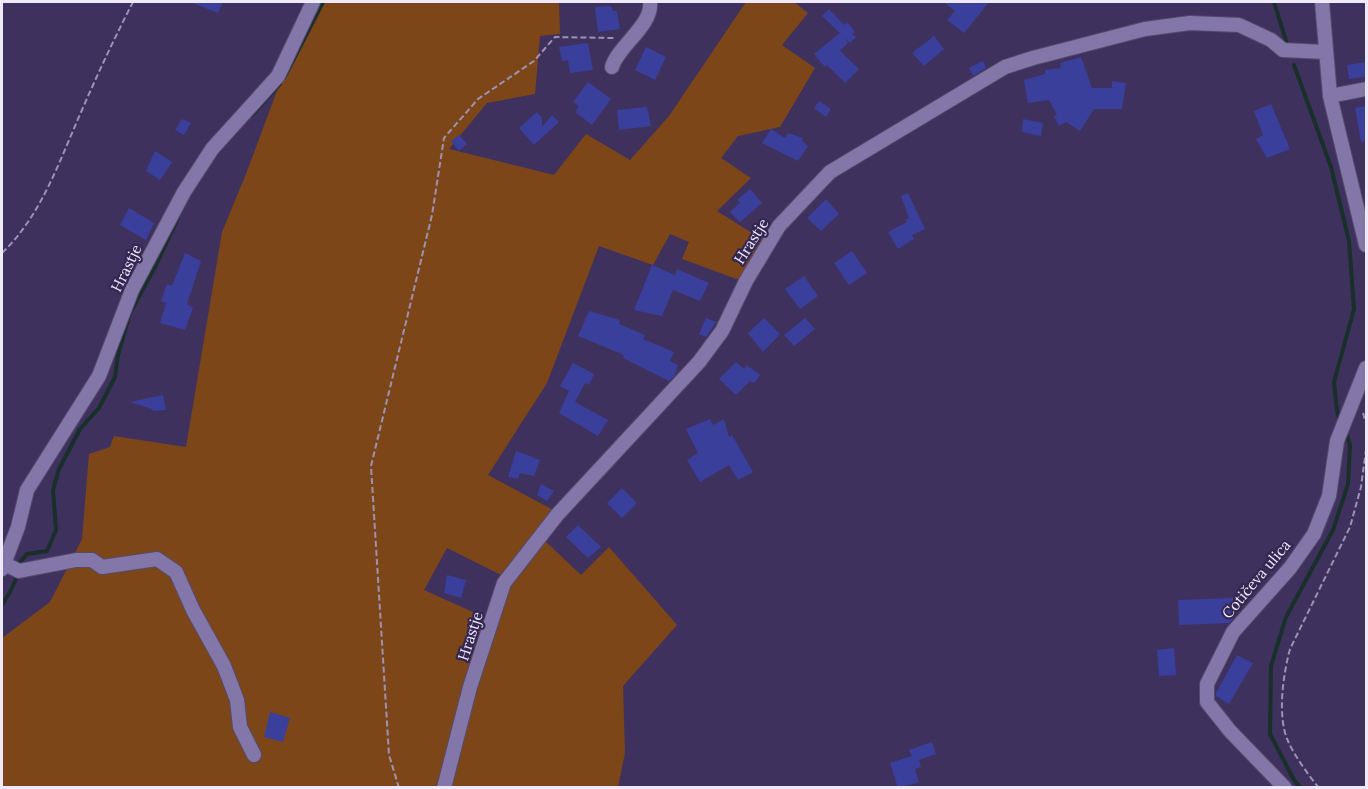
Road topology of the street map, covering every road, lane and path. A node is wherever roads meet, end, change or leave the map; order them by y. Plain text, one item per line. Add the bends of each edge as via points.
1 (133, 2) edge
2 (313, 2) edge
3 (650, 2) edge
4 (1322, 2) edge
5 (632, 39) junction
6 (1325, 52) junction
7 (612, 68) dead end
8 (1366, 89) edge
9 (1329, 96) junction
10 (1362, 208) edge
11 (1366, 245) edge
12 (2, 253) edge
13 (1366, 368) edge
14 (1355, 401) junction
15 (1366, 439) edge
16 (1366, 450) edge
17 (3, 566) edge
18 (254, 755) dead end
19 (399, 788) edge
20 (444, 788) edge
21 (1285, 788) edge
22 (1319, 788) edge

1 - 12 path via 45,192 29,222
2 - 17 street, Hrastje via 278,76 212,149 184,192 132,290 99,375 27,490
3 - 5 street via 651,8
4 - 6 street
5 - 7 street via 615,57
5 - 19 path via 555,37 534,61 478,99 444,138 432,215 371,466 389,755
6 - 9 street
6 - 20 street, Hrastje via 1283,50 1239,25 1190,23 1134,32 1005,67 831,172 779,226 722,330 699,362 557,515 504,583 470,687
8 - 9 street
9 - 10 street
10 - 11 street
13 - 14 street, Cotičeva ulica
14 - 15 path via 1366,423
14 - 21 street, Cotičeva ulica via 1337,441 1329,496 1314,534 1290,568 1233,632 1207,684 1208,702
16 - 22 path via 1350,527 1290,649 1285,670 1283,720 1288,741
17 - 18 street via 19,571 76,560 92,560 102,567 157,559 176,572 224,666 237,700 240,727

